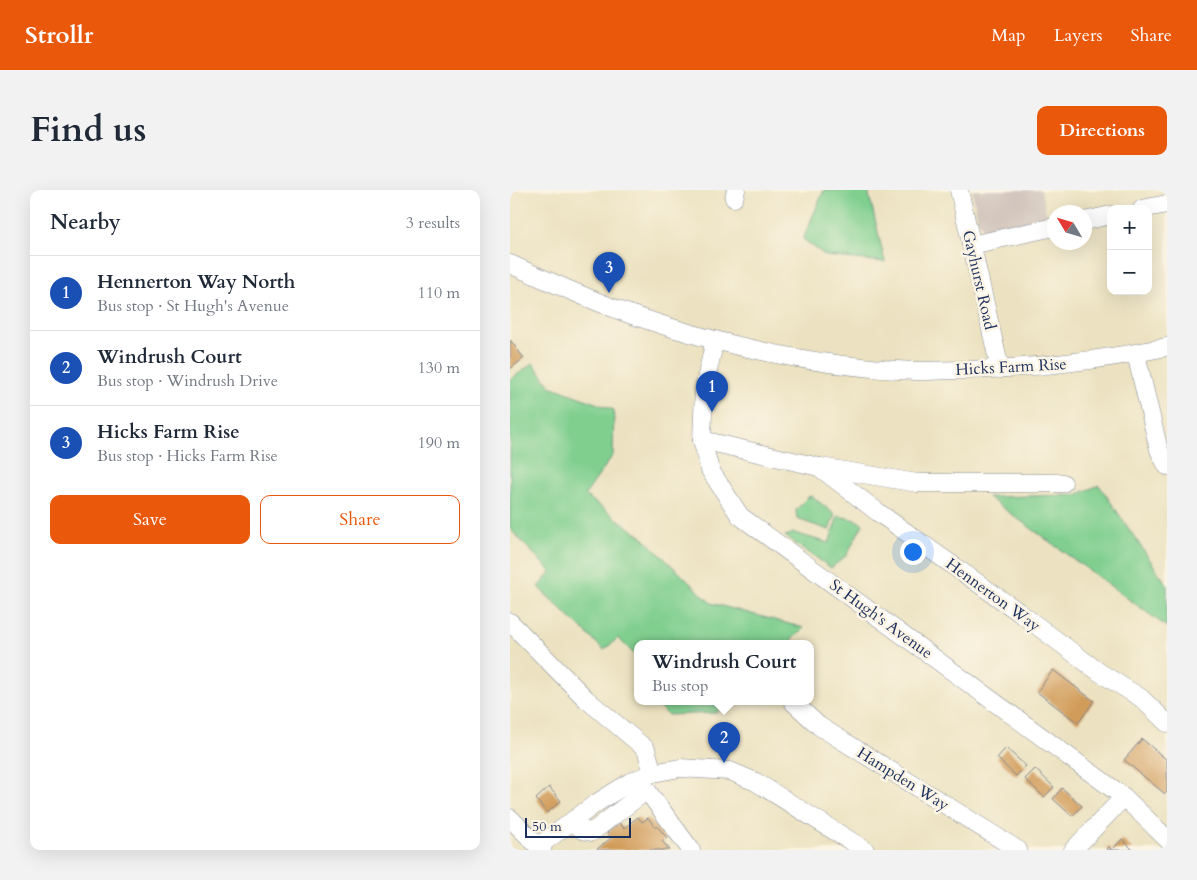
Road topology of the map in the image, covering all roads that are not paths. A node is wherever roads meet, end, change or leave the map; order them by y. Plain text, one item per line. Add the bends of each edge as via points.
1 (959, 190) edge
2 (1167, 204) edge
3 (1152, 207) edge
4 (1107, 216) edge
5 (1092, 219) edge
6 (1047, 229) edge
7 (971, 245) junction
8 (510, 264) edge
9 (715, 340) junction
10 (1167, 347) edge
11 (1136, 354) junction
12 (1000, 369) junction
13 (702, 440) junction
14 (818, 466) junction
15 (1167, 466) edge
16 (1063, 483) dead end
17 (510, 622) edge
18 (795, 705) edge
19 (1167, 723) edge
20 (646, 781) junction
21 (1124, 797) junction
22 (510, 818) edge
23 (1167, 840) edge
24 (540, 848) edge
25 (691, 850) edge
26 (865, 850) edge
27 (1018, 850) edge
28 (1073, 850) edge

1 - 7 street, Gayhurst Road
2 - 3 street
4 - 5 street
6 - 7 street
7 - 12 street, Gayhurst Road
8 - 9 street, Hicks Farm Rise via 624,312
9 - 12 street, Hicks Farm Rise via 849,365 916,371
9 - 13 street, St Hugh's Avenue via 704,388
10 - 11 street, Hicks Farm Rise
11 - 12 street, Hicks Farm Rise via 1070,364
11 - 15 street via 1159,450
13 - 14 street, Hennerton Way
13 - 21 street, St Hugh's Avenue via 710,470 740,516
14 - 16 street via 917,483
14 - 19 street, Hennerton Way via 1099,672 1141,698
17 - 20 street via 586,698 646,749
18 - 27 street, Hampden Way via 819,726
20 - 24 street via 630,782 595,804
20 - 25 street
20 - 26 street via 680,768 730,771 756,782
21 - 23 street, St Hugh's Avenue
21 - 28 street
22 - 24 street

